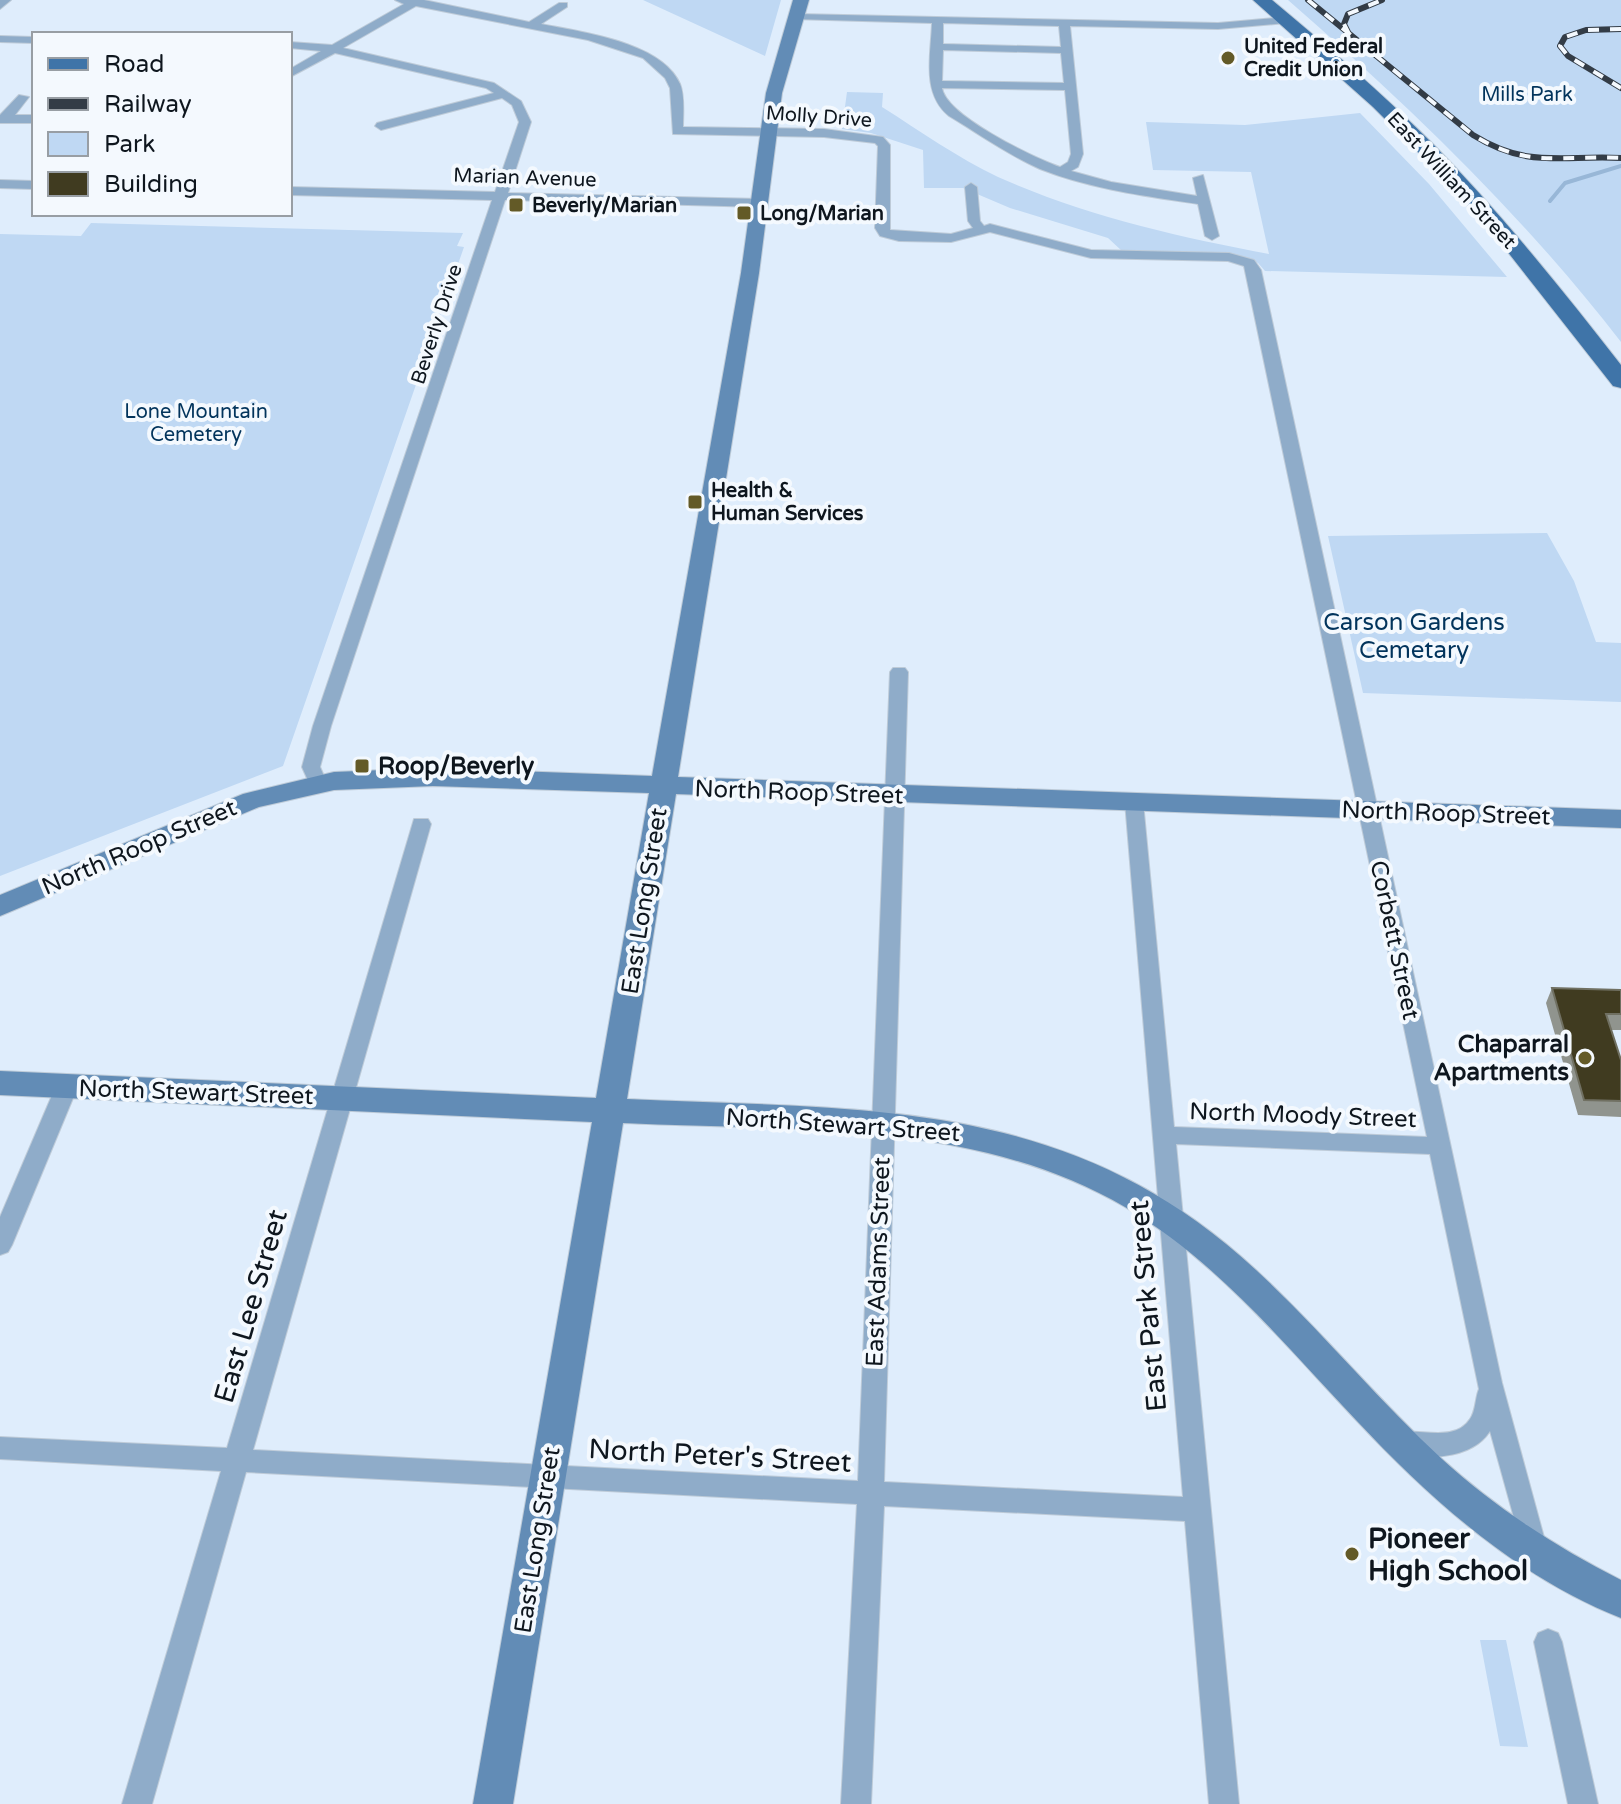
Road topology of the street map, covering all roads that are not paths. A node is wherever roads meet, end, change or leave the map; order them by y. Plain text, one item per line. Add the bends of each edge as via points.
1 (6, 0) edge
2 (400, 0) edge
3 (1262, 0) edge
4 (418, 1) edge
5 (563, 5) dead end
6 (0, 6) edge
7 (799, 8) edge
8 (938, 20) junction
9 (1286, 20) junction
10 (1064, 22) junction
11 (532, 25) junction
12 (0, 39) edge
13 (32, 40) edge
14 (292, 45) edge
15 (937, 47) junction
16 (333, 49) junction
17 (1066, 50) junction
18 (292, 73) edge
19 (936, 84) junction
20 (1069, 87) junction
21 (505, 94) junction
22 (23, 97) dead end
23 (3, 119) edge
24 (32, 119) edge
25 (381, 126) dead end
26 (769, 132) junction
27 (1063, 171) junction
28 (1199, 178) dead end
29 (0, 184) edge
30 (32, 185) edge
31 (971, 187) dead end
32 (292, 191) edge
33 (502, 196) junction
34 (1204, 201) junction
35 (760, 203) junction
36 (980, 229) junction
37 (1212, 236) dead end
38 (1249, 263) joint
39 (1621, 381) edge
40 (899, 672) dead end
41 (318, 783) junction
42 (663, 787) junction
43 (895, 795) junction
44 (1134, 802) junction
45 (1367, 810) junction
46 (1621, 819) edge
47 (421, 824) dead end
48 (0, 906) edge
49 (0, 1083) edge
50 (67, 1086) junction
51 (341, 1098) junction
52 (609, 1110) junction
53 (883, 1123) junction
54 (1164, 1135) junction
55 (1439, 1146) junction
56 (1173, 1220) junction
57 (0, 1245) edge
58 (1490, 1383) junction
59 (1400, 1442) junction
60 (0, 1448) edge
61 (236, 1460) junction
62 (547, 1479) junction
63 (871, 1494) junction
64 (1197, 1510) junction
65 (1535, 1554) junction
66 (1621, 1600) edge
67 (1548, 1642) dead end
68 (137, 1804) edge
69 (493, 1804) edge
70 (856, 1804) edge
71 (1224, 1804) edge
72 (1583, 1804) edge

1 - 6 street
2 - 4 street, Molly Drive
3 - 9 main road, East William Street
4 - 11 street, Molly Drive
4 - 16 street
5 - 11 street
7 - 8 street
7 - 26 street, East Long Street via 774,93
8 - 10 street
8 - 15 street
9 - 10 street via 1218,26
9 - 39 main road, East William Street via 1445,167 1547,284
10 - 17 street
11 - 26 street, Molly Drive via 611,42 647,56 676,88 677,131
12 - 13 street
14 - 16 street
15 - 17 street
15 - 19 street
16 - 18 street
16 - 21 street via 475,80
17 - 20 street
19 - 20 street
19 - 27 street via 938,98 953,113 1024,157
20 - 27 street via 1077,154 1074,164
21 - 25 street
21 - 33 street, Beverly Drive via 517,103 525,122
22 - 23 street
23 - 24 street
26 - 35 street, East Long Street
26 - 36 street, Molly Drive via 852,135 882,142 885,233 957,238
27 - 34 street
28 - 34 street
29 - 30 street
31 - 36 street via 974,221
32 - 33 street, Marian Avenue
33 - 35 street, Marian Avenue
33 - 41 street, Beverly Drive via 322,726 311,767
34 - 37 street
35 - 42 street, East Long Street
36 - 38 street, Molly Drive via 999,229 1091,254 1229,257
38 - 45 street, Corbett Street
40 - 43 street, East Adams Street
41 - 42 street, North Roop Street via 433,777
41 - 48 street, North Roop Street via 239,805
42 - 43 street, North Roop Street
42 - 52 street, East Long Street
43 - 44 street, North Roop Street
43 - 53 street, East Adams Street
44 - 45 street, North Roop Street
44 - 54 street, East Park Street
45 - 46 street, North Roop Street
45 - 55 street, Corbett Street
47 - 51 street, East Lee Street
49 - 50 street, North Stewart Street
50 - 51 street, North Stewart Street
50 - 57 street
51 - 52 street, North Stewart Street
51 - 61 street, East Lee Street
52 - 53 street, North Stewart Street
52 - 62 street, East Long Street
53 - 56 street, North Stewart Street via 962,1132 1035,1152 1127,1191
53 - 63 street, East Adams Street
54 - 55 street, North Moody Street
54 - 56 street, East Park Street
55 - 58 street, Corbett Street
56 - 59 street, North Stewart Street via 1252,1290
56 - 64 street, East Park Street
58 - 59 street, Corbett Street via 1487,1417 1473,1435 1451,1443
58 - 65 street, Corbett Street
59 - 65 street, North Stewart Street via 1462,1499
60 - 61 street, North Peter's Street
61 - 62 street, North Peter's Street
61 - 68 street, East Lee Street
62 - 63 street, North Peter's Street
62 - 69 street, East Long Street
63 - 64 street, North Peter's Street
63 - 70 street, East Adams Street
64 - 71 street, East Park Street
65 - 66 street, North Stewart Street
67 - 72 street

